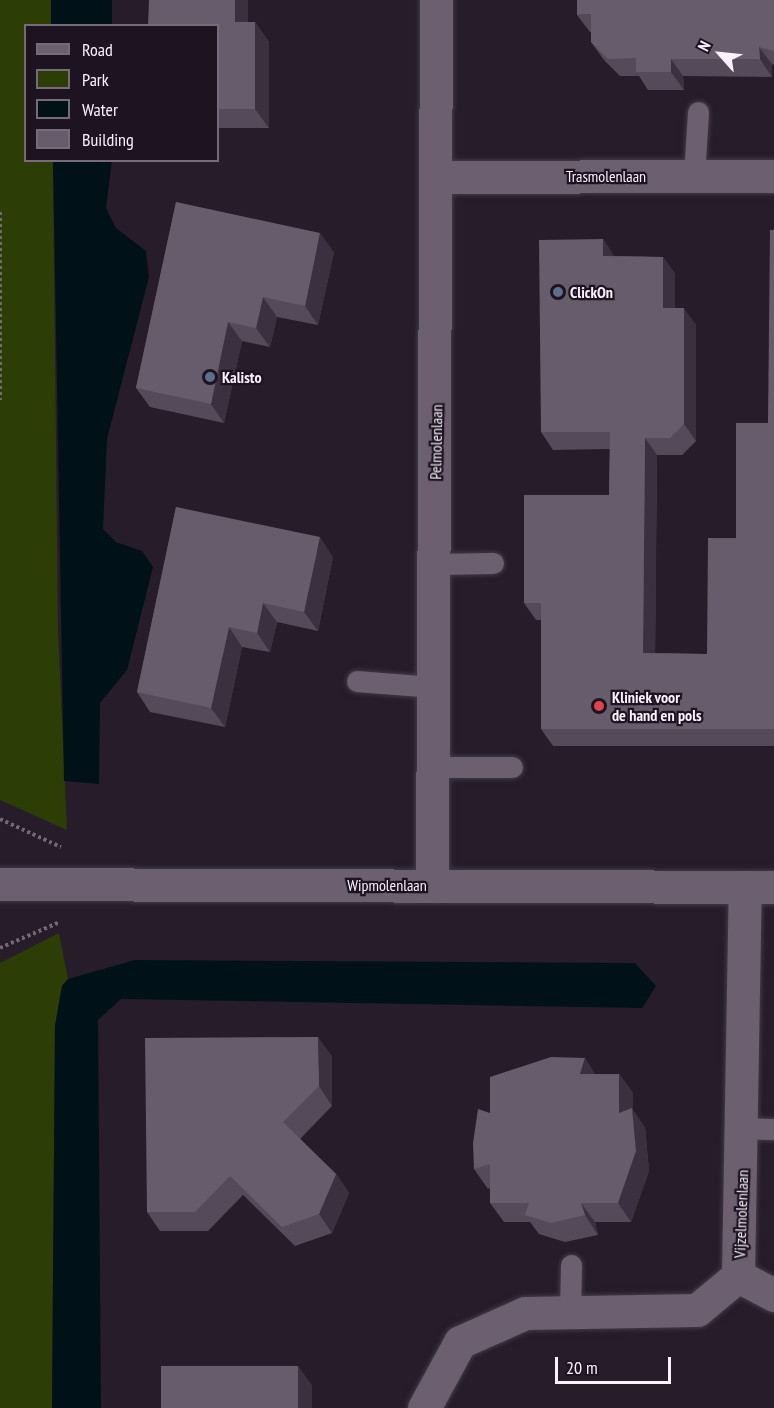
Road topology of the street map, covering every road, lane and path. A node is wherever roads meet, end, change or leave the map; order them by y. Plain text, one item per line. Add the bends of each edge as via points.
1 (436, 0) edge
2 (698, 112) dead end
3 (694, 176) junction
4 (774, 176) edge
5 (438, 177) junction
6 (0, 212) edge
7 (0, 400) edge
8 (493, 563) dead end
9 (435, 564) junction
10 (357, 681) dead end
11 (434, 687) junction
12 (433, 767) junction
13 (512, 767) dead end
14 (0, 884) edge
15 (432, 885) junction
16 (760, 887) edge
17 (758, 1129) edge
18 (571, 1265) dead end
19 (738, 1276) junction
20 (774, 1295) edge
21 (570, 1313) junction
22 (424, 1408) edge

1 - 5 street, Pelmolenlaan
2 - 3 lane
3 - 4 street, Trasmolenlaan
3 - 5 street, Trasmolenlaan
5 - 9 street, Pelmolenlaan
6 - 7 path
8 - 9 lane
9 - 11 street, Pelmolenlaan
10 - 11 lane
11 - 12 street, Pelmolenlaan
12 - 13 lane
12 - 15 street, Pelmolenlaan
14 - 15 street, Wipmolenlaan
15 - 16 street, Wipmolenlaan
16 - 17 street, Vijzelmolenlaan
17 - 19 street, Vijzelmolenlaan
18 - 21 lane
19 - 20 street
19 - 21 street, Vijzelmolenlaan via 697,1310
21 - 22 street, Vijzelmolenlaan via 525,1313 460,1342 426,1395

